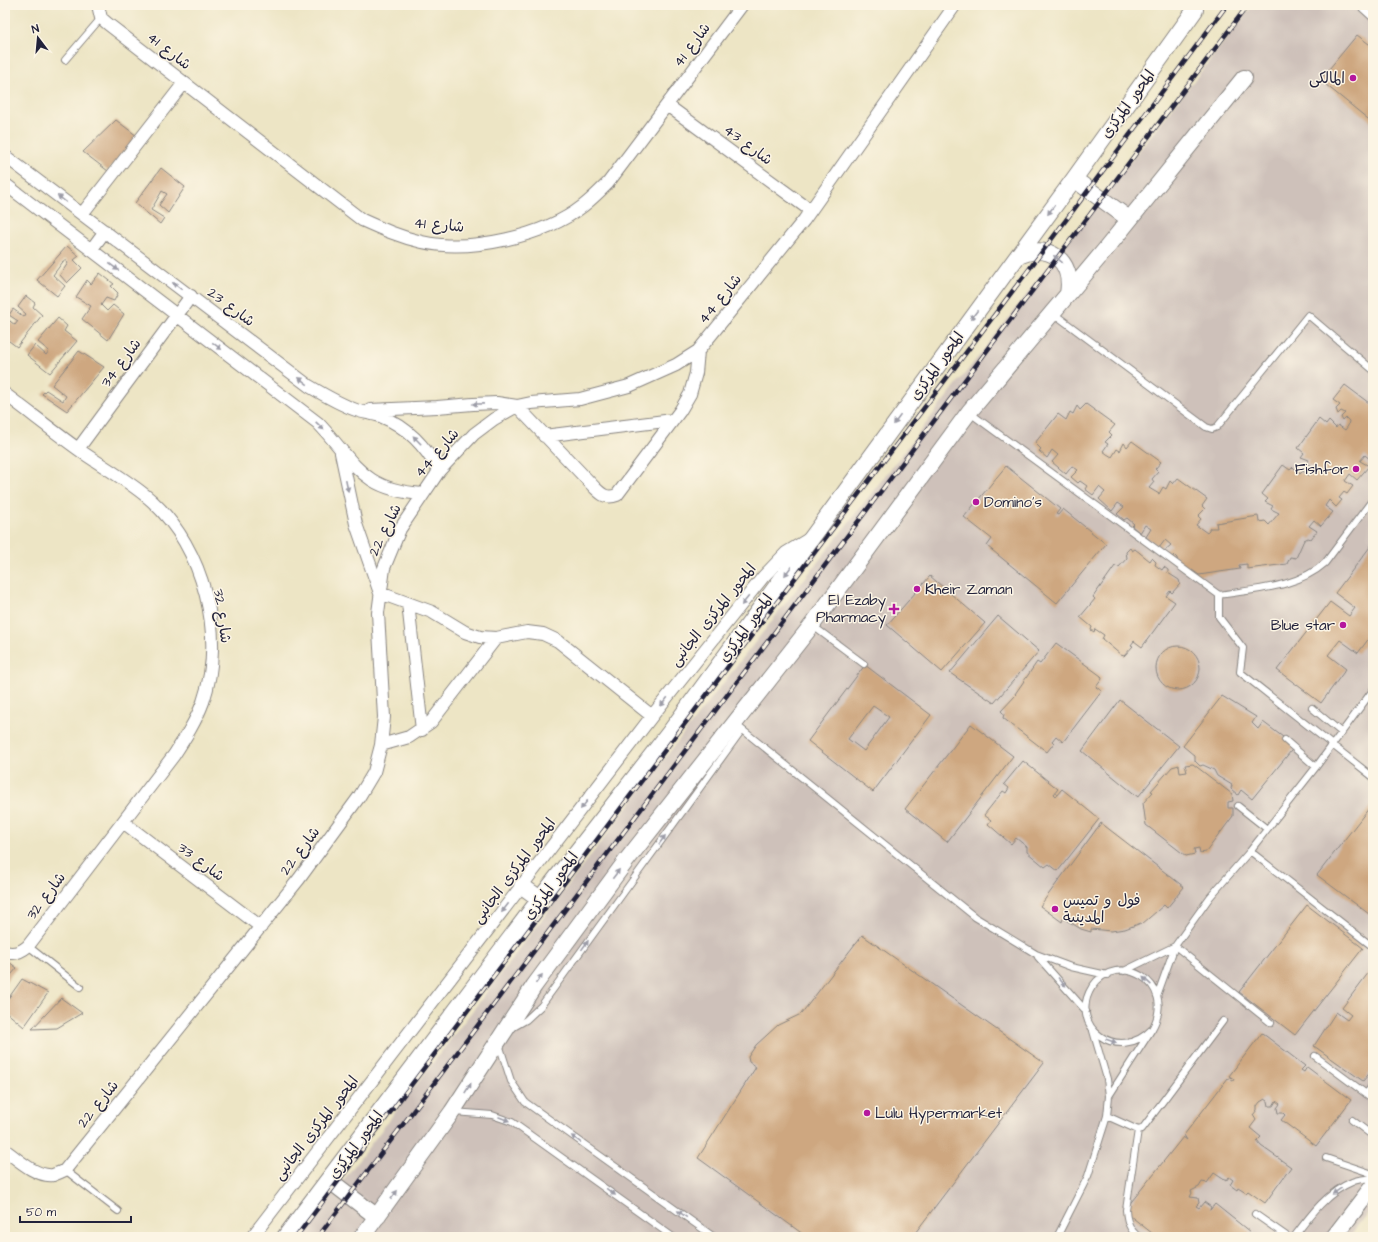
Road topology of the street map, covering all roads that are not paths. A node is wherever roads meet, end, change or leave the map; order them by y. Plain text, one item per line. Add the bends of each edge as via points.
1 (98, 5) edge
2 (742, 5) edge
3 (955, 5) edge
4 (1192, 7) edge
5 (1362, 8) dead end
6 (101, 18) junction
7 (1373, 18) edge
8 (65, 60) dead end
9 (1244, 78) dead end
10 (184, 83) junction
11 (667, 105) junction
12 (5, 156) edge
13 (1074, 179) junction
14 (5, 184) edge
15 (810, 210) junction
16 (82, 214) junction
17 (1129, 219) junction
18 (105, 231) junction
19 (91, 250) junction
20 (1017, 257) junction
21 (1068, 294) junction
22 (191, 296) junction
23 (1052, 313) junction
24 (177, 315) junction
25 (698, 351) junction
26 (1373, 370) edge
27 (5, 394) edge
28 (517, 406) junction
29 (358, 411) junction
30 (969, 412) junction
31 (674, 420) junction
32 (544, 436) junction
33 (340, 448) junction
34 (78, 449) junction
35 (439, 471) junction
36 (423, 494) junction
37 (1373, 499) edge
38 (813, 536) junction
39 (380, 593) junction
40 (1219, 595) junction
41 (408, 603) junction
42 (812, 625) junction
43 (496, 638) junction
44 (864, 664) dead end
45 (1373, 690) edge
46 (1312, 708) dead end
47 (652, 716) junction
48 (738, 726) junction
49 (422, 730) junction
50 (1342, 733) junction
51 (1285, 740) dead end
52 (381, 745) junction
53 (1332, 746) junction
54 (1316, 767) junction
55 (1373, 777) edge
56 (1238, 806) dead end
57 (122, 822) junction
58 (1267, 829) junction
59 (1250, 851) junction
60 (522, 886) junction
61 (540, 899) junction
62 (260, 927) junction
63 (28, 946) junction
64 (1175, 946) junction
65 (1373, 947) edge
66 (5, 952) edge
67 (1036, 954) junction
68 (1124, 971) junction
69 (1107, 975) junction
70 (80, 987) dead end
71 (1157, 996) junction
72 (1086, 1011) junction
73 (1223, 1021) dead end
74 (1271, 1023) dead end
75 (1092, 1027) junction
76 (1152, 1029) junction
77 (500, 1037) junction
78 (1315, 1056) dead end
79 (1373, 1085) edge
80 (1366, 1094) junction
81 (1109, 1096) junction
82 (1373, 1099) edge
83 (452, 1112) junction
84 (1107, 1116) junction
85 (1352, 1120) dead end
86 (1138, 1130) junction
87 (1373, 1136) edge
88 (5, 1150) edge
89 (1326, 1158) dead end
90 (65, 1170) junction
91 (1373, 1174) edge
92 (1373, 1178) edge
93 (329, 1180) junction
94 (1373, 1186) edge
95 (118, 1211) dead end
96 (1255, 1214) dead end
97 (377, 1217) junction
98 (252, 1237) edge
99 (285, 1237) edge
100 (362, 1237) edge
101 (673, 1237) edge
102 (714, 1237) edge
103 (1057, 1237) edge
104 (1139, 1237) edge
105 (1288, 1237) edge
106 (1294, 1237) edge
107 (1334, 1237) edge

1 - 6 street
2 - 11 street, شارع 41
3 - 15 street, شارع 44
4 - 13 main road, المحور المركزى
5 - 7 lane
6 - 8 lane
6 - 10 street, شارع 41
9 - 17 main road
10 - 11 street, شارع 41 via 362,220 392,234 423,243 456,245 522,236 554,224 583,206 608,183
10 - 16 street
11 - 15 street, شارع 43
16 -> 12 street, شارع 23
13 - 17 main road
13 -> 20 main road, المحور المركزى
14 - 19 street
15 - 25 street, شارع 44
16 - 18 street, شارع 23
17 - 21 main road
18 - 19 street
22 -> 18 street, شارع 23
19 -> 24 street
21 -> 20 main road via 1068,273 1056,256 1037,250
20 -> 38 main road, المحور المركزى
21 - 23 main road
22 - 24 street, شارع 34
29 -> 22 street, شارع 23 via 309,386
23 - 26 lane via 1212,429 1217,427 1308,315
23 - 30 main road
24 -> 33 street via 318,423
24 - 34 street, شارع 34
25 - 28 street, شارع 44 via 676,365 629,386 580,399
25 - 31 street via 696,373 690,394
27 - 34 street, شارع 32
28 -> 29 street via 497,403
28 - 32 street
28 - 35 street, شارع 44 via 474,434
35 -> 29 street, شارع 23 via 429,453 415,437 398,424 378,415
30 - 40 lane
30 - 42 main road
31 - 32 street
31 - 32 street via 617,495 611,498 603,496
33 - 36 street via 357,469 375,483 391,490
33 -> 39 street via 356,524
34 - 57 street, شارع 32 via 151,501 173,525 190,552 209,612 211,665 203,702 191,729
35 - 36 street, شارع 44
36 - 39 street, شارع 22 via 391,548 384,568
37 - 40 lane via 1325,563 1316,571 1294,581
38 -> 47 street, المحور المركزى الجانبى via 774,564
38 -> 61 main road, المحور المركزى via 673,728
39 - 41 street
39 - 52 street, شارع 22 via 379,648 384,717
40 - 53 lane via 1219,617 1243,648 1240,672
41 - 43 street via 432,612 465,632 480,637
41 - 49 street
42 - 44 lane
42 - 48 main road
43 - 47 street via 527,632 543,634 558,641
43 - 49 street
45 - 50 lane
46 - 50 lane
47 -> 60 street, المحور المركزى الجانبى
48 - 67 lane via 975,917
77 -> 48 main road via 607,885
49 - 52 street
50 - 53 lane
51 - 54 lane
52 - 62 street, شارع 22 via 374,772 359,797
53 - 54 lane
53 - 55 lane
54 - 58 lane
56 - 58 lane
57 - 62 street, شارع 33
57 - 63 street, شارع 32
58 - 59 lane
59 - 64 lane via 1210,897
59 - 65 lane
60 - 61 main road
60 -> 98 street, المحور المركزى الجانبى
61 - 93 main road, المحور المركزى
62 - 90 street, شارع 22
63 - 66 street via 15,954
63 - 70 lane
64 - 68 lane
64 - 71 lane
64 - 74 lane
67 - 69 lane via 1071,967
67 -> 72 lane
68 - 69 lane
71 -> 68 lane via 1154,988 1144,978 1133,972
69 - 72 lane via 1093,986
71 - 76 lane via 1159,1013
72 - 75 lane
73 - 86 lane via 1145,1126
75 -> 76 lane via 1105,1039 1122,1044 1139,1040
75 - 81 lane via 1103,1061
76 - 81 lane
83 -> 77 main road
102 -> 77 lane via 525,1102 511,1081
78 - 80 lane
79 - 80 lane
80 - 82 lane
81 - 84 lane
97 -> 83 main road
83 -> 101 lane via 492,1114 512,1122
84 - 86 lane
84 - 103 lane via 1088,1176
85 - 87 lane
86 - 104 lane via 1126,1210 1128,1223
88 - 90 street via 39,1172 52,1175
89 - 91 lane
90 - 95 lane
92 -> 106 lane via 1352,1182 1334,1193 1318,1206
93 - 97 main road
93 - 99 main road, المحور المركزى
94 - 107 main road
96 - 105 lane
97 - 100 main road

